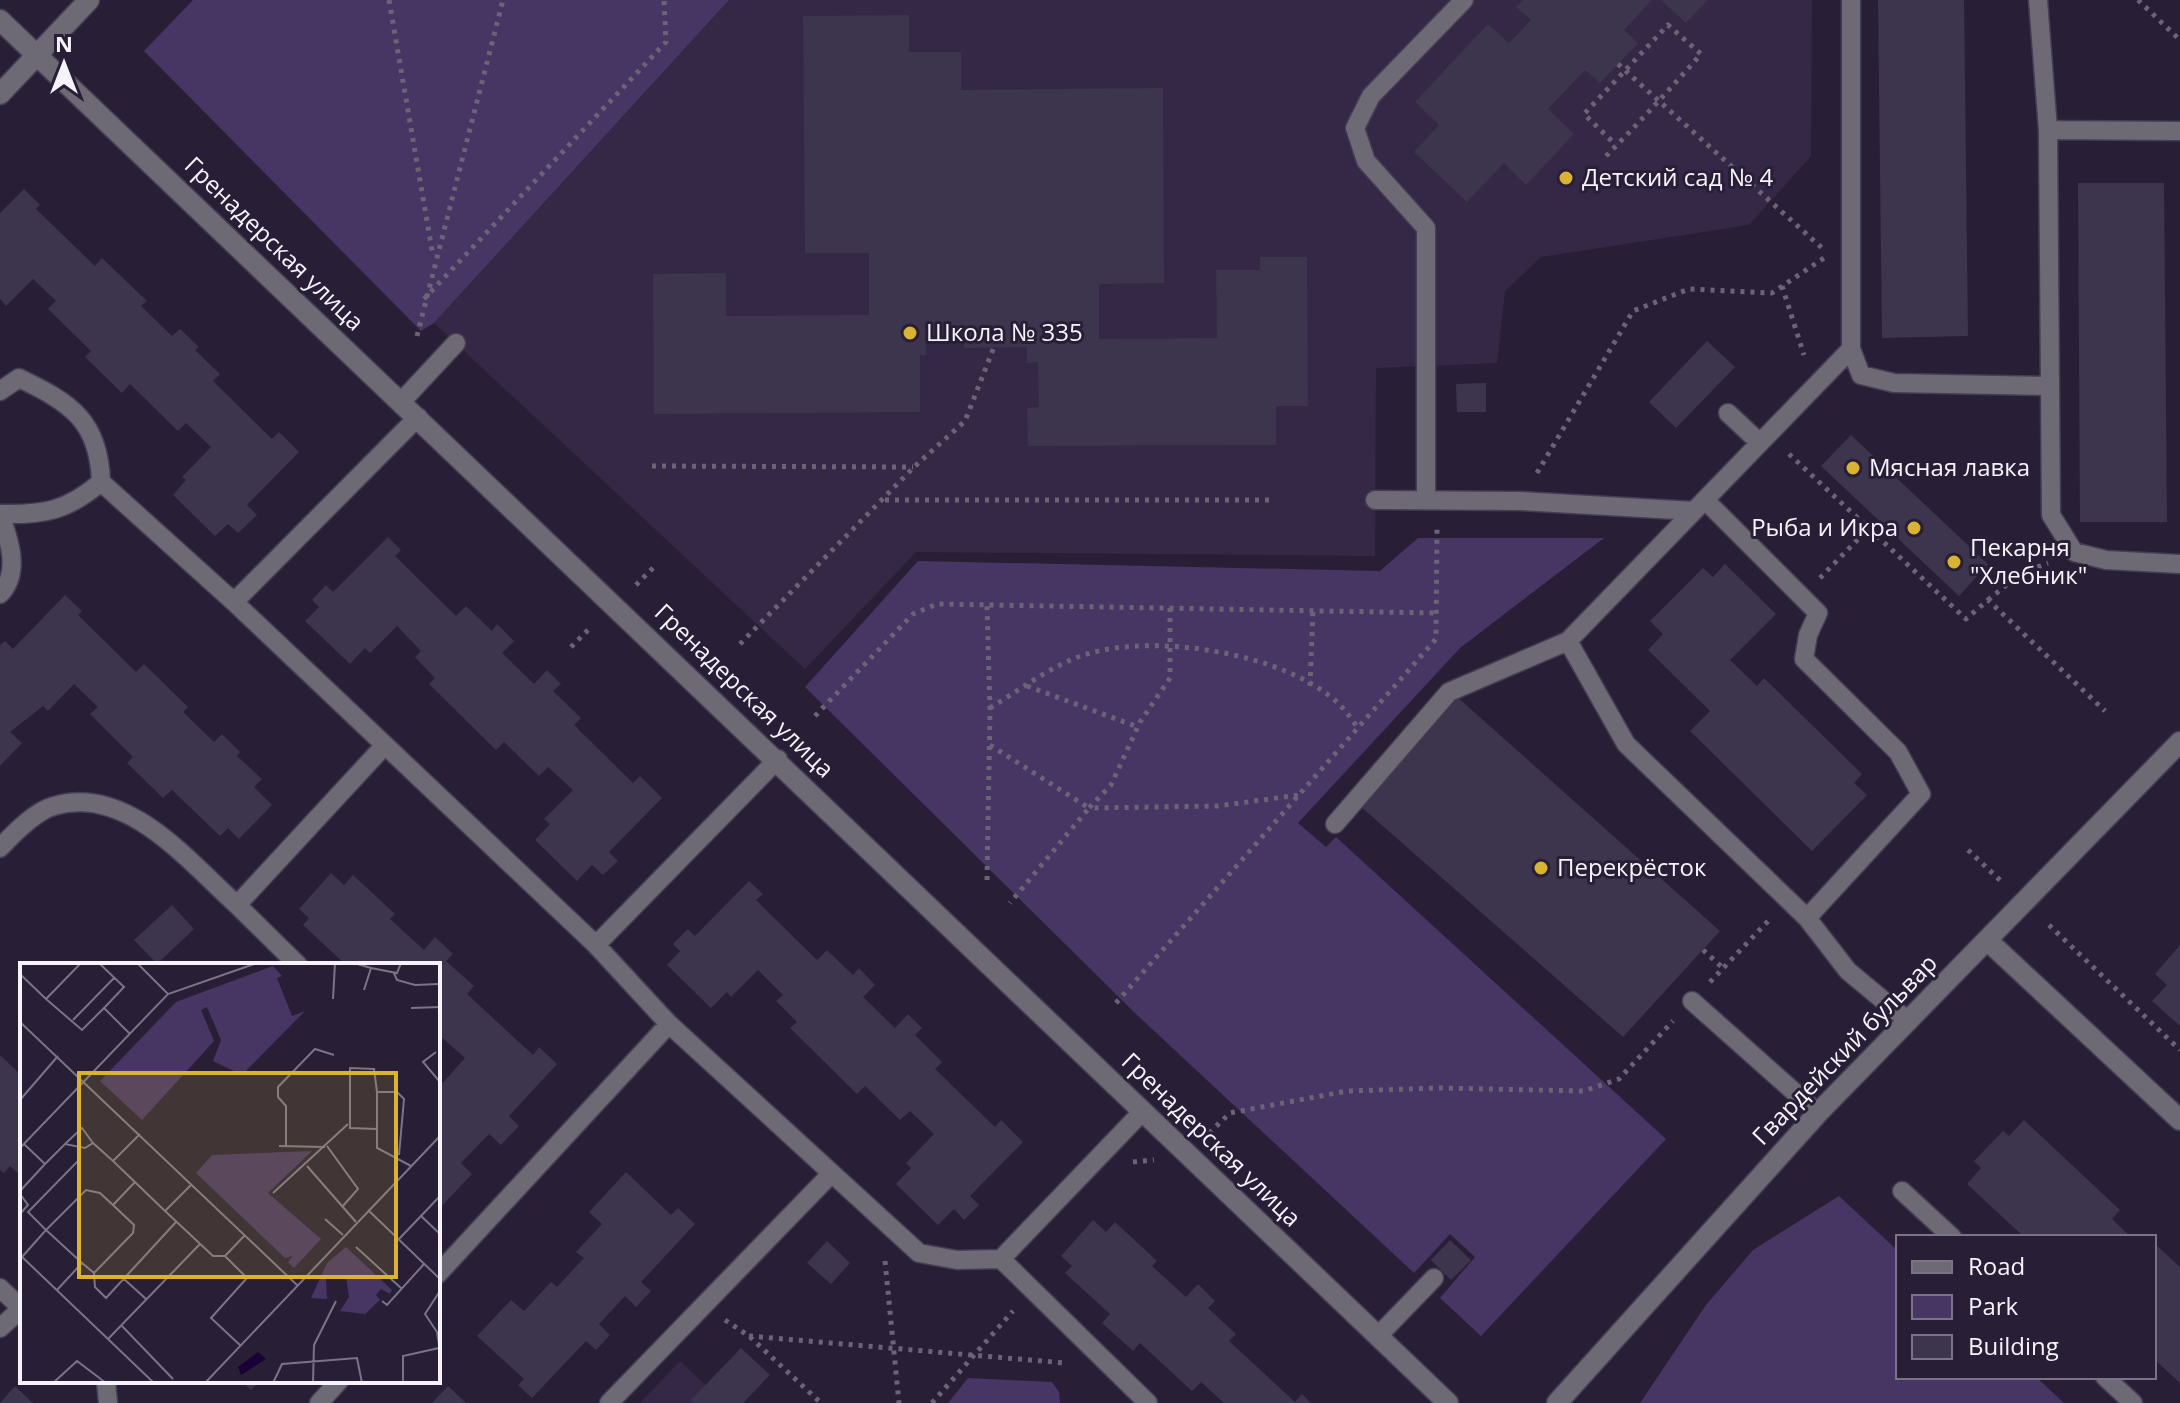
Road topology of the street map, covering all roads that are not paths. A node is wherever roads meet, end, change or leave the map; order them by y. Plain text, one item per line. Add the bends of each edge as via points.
1 (89, 0) edge
2 (1464, 0) edge
3 (1851, 0) edge
4 (2038, 0) edge
5 (0, 20) edge
6 (38, 55) junction
7 (0, 94) edge
8 (2048, 130) junction
9 (2180, 131) edge
10 (456, 343) dead end
11 (1851, 349) junction
12 (2048, 386) junction
13 (0, 391) edge
14 (402, 401) junction
15 (1728, 413) dead end
16 (418, 417) junction
17 (1764, 439) junction
18 (101, 482) junction
19 (1375, 500) dead end
20 (1431, 500) junction
21 (1700, 505) junction
22 (2180, 564) edge
23 (0, 594) edge
24 (234, 602) junction
25 (1568, 641) junction
26 (2180, 742) edge
27 (385, 745) junction
28 (778, 759) junction
29 (1335, 824) dead end
30 (0, 848) edge
31 (237, 905) junction
32 (1807, 918) junction
33 (1987, 940) junction
34 (596, 945) junction
35 (296, 963) edge
36 (1692, 1001) dead end
37 (1907, 1020) junction
38 (669, 1024) junction
39 (1143, 1111) junction
40 (1818, 1113) junction
41 (2180, 1120) edge
42 (831, 1174) junction
43 (1902, 1191) dead end
44 (1950, 1235) edge
45 (1001, 1259) junction
46 (440, 1272) edge
47 (1434, 1278) dead end
48 (0, 1288) edge
49 (20, 1307) edge
50 (20, 1309) edge
51 (0, 1328) edge
52 (1378, 1336) junction
53 (2107, 1379) edge
54 (106, 1383) edge
55 (337, 1383) edge
56 (108, 1403) edge
57 (319, 1403) edge
58 (609, 1403) edge
59 (1148, 1403) edge
60 (1448, 1403) edge
61 (1557, 1403) edge
62 (2133, 1403) edge

1 - 6 street
2 - 20 lane via 1371,96 1355,128 1366,161 1426,228
3 - 11 lane
4 - 8 lane
5 - 6 street, Гренадерская улица
6 - 7 street
6 - 14 street, Гренадерская улица
8 - 9 lane
8 - 12 lane
10 - 14 lane
11 - 12 lane via 1861,375 1894,383
11 - 17 lane
12 - 22 lane via 2051,515 2074,552 2106,560
13 - 18 lane via 19,378 56,396 90,428 100,454
14 - 16 street, Гренадерская улица
15 - 17 lane
16 - 24 lane
16 - 28 street, Гренадерская улица
17 - 21 lane
18 - 23 lane via 81,499 41,515 0,514 13,550 7,587
18 - 24 lane
19 - 20 lane
20 - 21 lane
21 - 25 lane
21 - 32 lane via 1818,613 1804,659 1898,752 1921,794
24 - 27 lane
25 - 29 lane via 1449,692
25 - 32 lane via 1626,744
26 - 33 street, Гвардейский бульвар
27 - 31 lane
27 - 34 lane
28 - 34 lane
28 - 39 street, Гренадерская улица
30 - 31 lane via 52,806 97,803 146,824
31 - 35 lane
32 - 37 lane via 1848,971
33 - 37 street, Гвардейский бульвар
33 - 41 street
34 - 38 lane
36 - 40 lane
37 - 40 street, Гвардейский бульвар
38 - 42 lane
38 - 46 lane
39 - 45 lane
39 - 52 street, Гренадерская улица
40 - 61 street, Гвардейский бульвар
42 - 45 lane via 919,1253 957,1260
42 - 58 lane
43 - 44 lane
45 - 59 lane
47 - 52 lane
48 - 49 lane
50 - 51 lane
52 - 60 street, Гренадерская улица
53 - 62 lane
54 - 56 lane
55 - 57 lane

